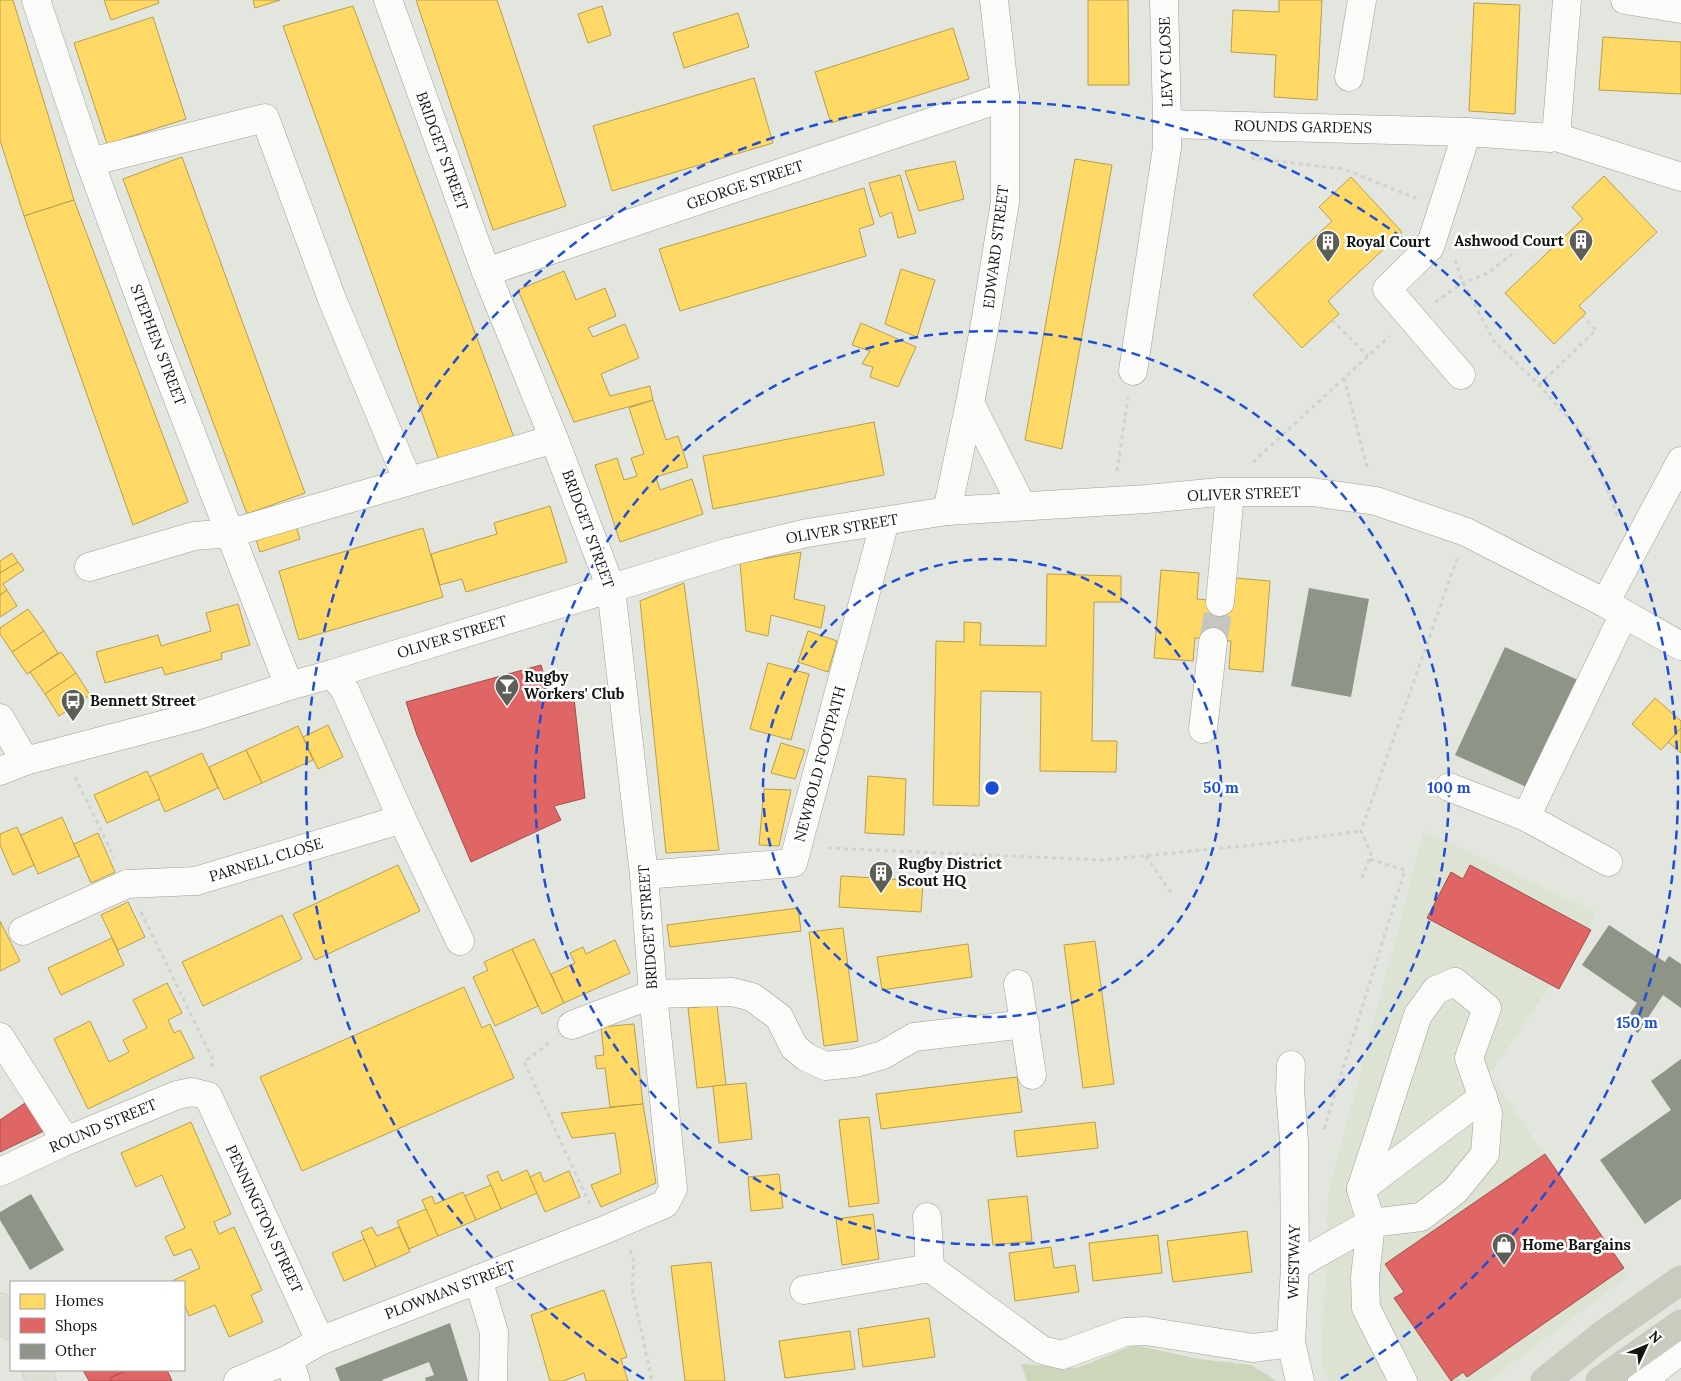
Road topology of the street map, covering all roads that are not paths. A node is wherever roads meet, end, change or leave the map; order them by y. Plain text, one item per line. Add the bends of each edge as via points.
1 (36, 0) edge
2 (388, 0) edge
3 (994, 0) edge
4 (1164, 0) edge
5 (1362, 0) edge
6 (1567, 0) edge
7 (1625, 0) edge
8 (1681, 9) edge
9 (1349, 77) dead end
10 (1004, 97) junction
11 (1168, 124) junction
12 (1467, 132) junction
13 (1556, 137) junction
14 (90, 162) junction
15 (1681, 177) edge
16 (486, 272) junction
17 (1133, 372) road end
18 (1461, 375) dead end
19 (970, 403) junction
20 (554, 439) junction
21 (1681, 462) edge
22 (408, 481) junction
23 (1225, 493) junction
24 (1022, 506) junction
25 (946, 510) junction
26 (884, 521) junction
27 (231, 533) junction
28 (89, 566) dead end
29 (611, 588) junction
30 (1220, 602) tunnel mouth
31 (1614, 609) junction
32 (1213, 642) tunnel mouth
33 (1681, 646) edge
34 (332, 674) junction
35 (289, 686) junction
36 (0, 718) edge
37 (1203, 729) dead end
38 (26, 761) junction
39 (0, 770) edge
40 (1449, 787) dead end
41 (1526, 817) junction
42 (402, 819) junction
43 (1608, 862) dead end
44 (644, 875) junction
45 (23, 931) dead end
46 (460, 941) dead end
47 (1018, 984) dead end
48 (653, 994) junction
49 (1025, 1024) junction
50 (572, 1025) road end
51 (0, 1037) edge
52 (1291, 1066) dead end
53 (1032, 1075) dead end
54 (208, 1096) joint
55 (1483, 1097) junction
56 (66, 1142) junction
57 (0, 1172) edge
58 (1361, 1190) junction
59 (665, 1204) joint
60 (927, 1217) dead end
61 (1371, 1223) junction
62 (1295, 1266) junction
63 (930, 1268) junction
64 (478, 1279) junction
65 (1681, 1280) edge
66 (804, 1290) dead end
67 (0, 1307) edge
68 (10, 1324) edge
69 (1681, 1324) edge
70 (320, 1341) junction
71 (1291, 1343) junction
72 (1681, 1350) edge
73 (292, 1370) edge
74 (238, 1381) edge
75 (494, 1381) edge
76 (1300, 1381) edge
77 (1403, 1381) edge
78 (1545, 1381) edge
79 (1600, 1381) edge
80 (1642, 1381) edge

1 - 14 street, STEPHEN STREET
2 - 16 street, BRIDGET STREET
3 - 10 street, EDWARD STREET
4 - 11 street, LEVY CLOSE
5 - 9 street
6 - 13 street
7 - 8 street
10 - 16 street, GEORGE STREET
10 - 19 street, EDWARD STREET via 1005,202
11 - 12 street, ROUNDS GARDENS
11 - 17 street
12 - 13 street, ROUNDS GARDENS
12 - 18 street via 1430,248 1387,289
13 - 15 street, ROUNDS GARDENS
14 - 22 street via 265,118 332,299
14 - 27 street, STEPHEN STREET
16 - 20 street, BRIDGET STREET
19 - 24 street
19 - 25 street, EDWARD STREET
20 - 22 street
20 - 29 street, BRIDGET STREET
21 - 31 street via 1632,552
22 - 27 street
23 - 24 street, OLIVER STREET
23 - 30 street
23 - 31 street, OLIVER STREET via 1312,492 1376,501 1466,532
24 - 25 street, OLIVER STREET
25 - 26 street, OLIVER STREET
26 - 29 street, OLIVER STREET via 799,535 729,552
26 - 44 street, NEWBOLD FOOTPATH via 794,863
27 - 28 street via 194,536
27 - 35 street, STEPHEN STREET
29 - 34 street, OLIVER STREET
29 - 44 street, BRIDGET STREET
31 - 33 street, OLIVER STREET
31 - 41 street
32 - 37 street
34 - 35 street, OLIVER STREET
34 - 42 street via 345,690
35 - 38 street, OLIVER STREET via 196,716
36 - 38 street
38 - 39 street, OLIVER STREET
40 - 41 street
41 - 43 street
42 - 45 street, PARNELL CLOSE via 196,881 128,884
42 - 46 street
44 - 48 street, BRIDGET STREET
47 - 49 street
48 - 49 street via 732,992 752,997 779,1017 794,1047 825,1066 855,1063 883,1055 914,1037
48 - 50 street
48 - 59 street, BRIDGET STREET via 674,1189
49 - 53 street
51 - 56 street
52 - 62 street, WESTWAY
54 - 56 street, ROUND STREET via 192,1092 177,1095
54 - 70 street, PENNINGTON STREET
55 - 58 street
55 - 58 street via 1469,1058 1487,1008 1455,982 1436,990 1418,1015
55 - 61 street via 1488,1113 1485,1154 1455,1191 1421,1217
56 - 57 street, ROUND STREET
58 - 61 street
59 - 64 street, PLOWMAN STREET
60 - 63 street
61 - 62 street
61 - 77 street via 1365,1277 1366,1308
62 - 71 street, WESTWAY
63 - 66 street
63 - 71 street via 1042,1350 1062,1355 1125,1332 1146,1331 1253,1348
64 - 70 street, PLOWMAN STREET
64 - 75 street via 494,1332
65 - 78 highway via 1604,1334
67 - 68 main road
69 - 79 highway
70 - 73 street, PLOWMAN STREET
71 - 76 street, WESTWAY
72 - 80 street
73 - 74 street, PLOWMAN STREET

